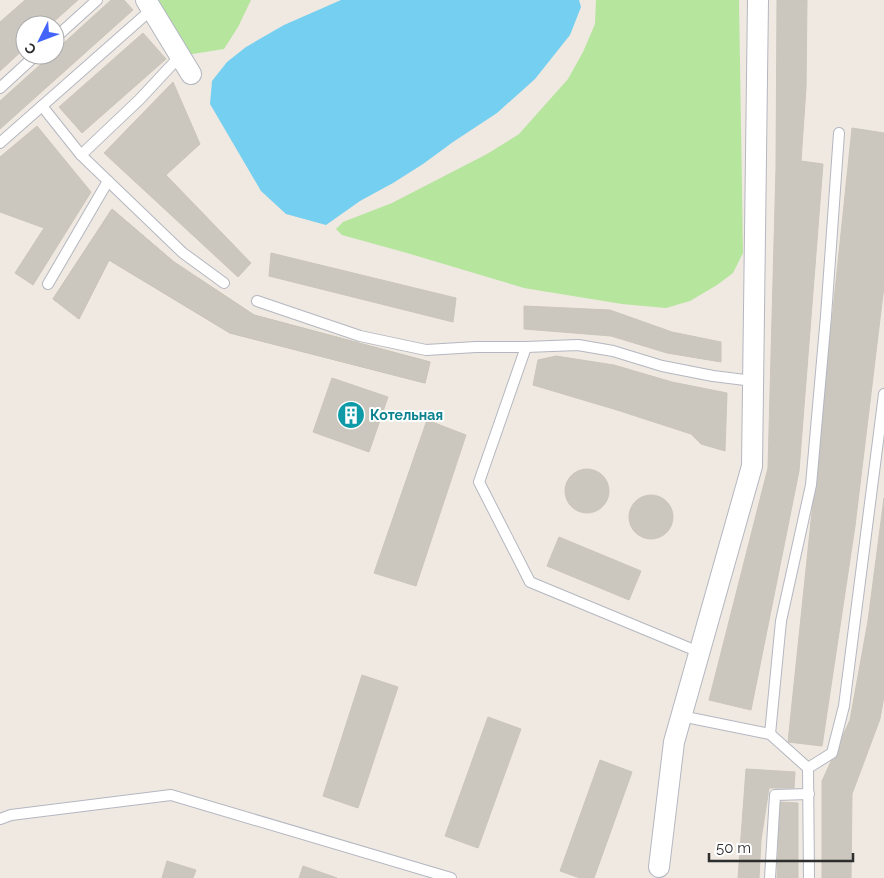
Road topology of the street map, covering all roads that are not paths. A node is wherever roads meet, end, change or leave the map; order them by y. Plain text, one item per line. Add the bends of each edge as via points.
1 (97, 0) edge
2 (758, 0) edge
3 (149, 4) edge
4 (65, 29) edge
5 (180, 56) junction
6 (25, 65) edge
7 (191, 74) dead end
8 (0, 88) edge
9 (42, 106) junction
10 (839, 133) dead end
11 (0, 143) edge
12 (81, 155) junction
13 (108, 181) junction
14 (224, 283) dead end
15 (48, 284) dead end
16 (257, 301) dead end
17 (526, 347) junction
18 (753, 382) junction
19 (884, 394) edge
20 (699, 652) junction
21 (681, 716) junction
22 (770, 734) junction
23 (808, 768) junction
24 (809, 794) junction
25 (0, 819) edge
26 (659, 872) edge
27 (451, 878) edge
28 (770, 878) edge
29 (809, 878) edge

1 - 4 lane
2 - 18 street
3 - 5 street
3 - 9 lane
5 - 7 street
5 - 12 lane
6 - 8 lane
9 - 11 lane
9 - 12 lane
10 - 22 lane via 811,485 781,621
12 - 13 lane
13 - 14 lane via 183,253
13 - 15 lane
16 - 17 lane via 360,336 426,350
17 - 18 lane via 578,345 613,351 662,366
17 - 20 lane via 479,482 530,582
18 - 20 street via 752,466
19 - 23 lane via 844,706 832,753
20 - 21 street
21 - 22 lane
21 - 26 street via 674,742
22 - 23 lane
23 - 24 lane
24 - 28 lane via 775,795
24 - 29 lane
25 - 27 lane via 172,795

